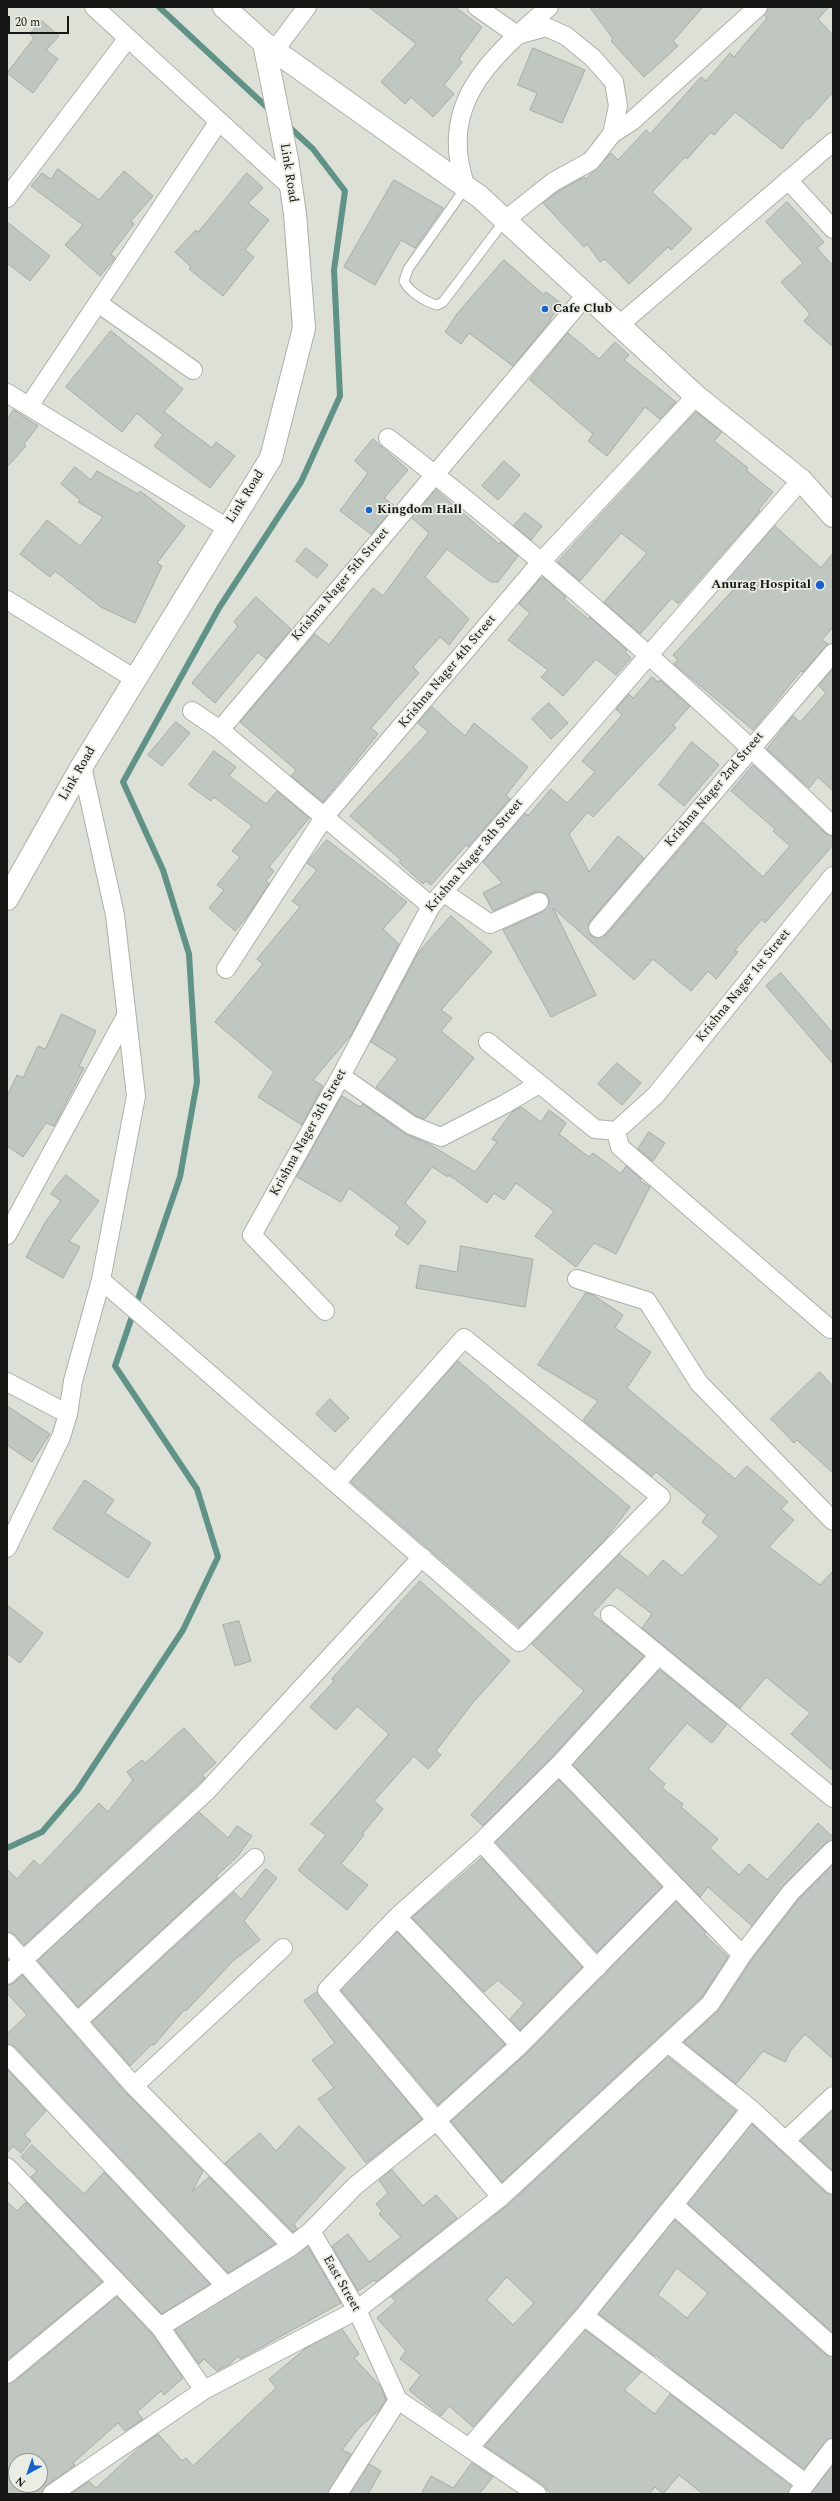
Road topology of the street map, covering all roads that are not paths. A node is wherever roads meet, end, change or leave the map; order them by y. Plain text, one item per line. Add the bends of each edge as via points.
1 (94, 7) edge
2 (224, 7) edge
3 (307, 7) edge
4 (477, 7) edge
5 (549, 7) edge
6 (758, 7) edge
7 (518, 35) junction
8 (128, 38) junction
9 (269, 47) junction
10 (219, 121) junction
11 (612, 134) junction
12 (833, 142) edge
13 (788, 180) junction
14 (290, 186) junction
15 (466, 187) junction
16 (7, 198) edge
17 (505, 220) junction
18 (833, 229) edge
19 (586, 295) junction
20 (98, 303) junction
21 (618, 326) junction
22 (193, 370) dead end
23 (7, 393) edge
24 (696, 396) junction
25 (29, 406) junction
26 (388, 438) dead end
27 (435, 474) junction
28 (801, 480) junction
29 (833, 516) edge
30 (227, 528) junction
31 (540, 563) junction
32 (7, 600) edge
33 (649, 653) junction
34 (833, 654) edge
35 (135, 679) junction
36 (192, 711) dead end
37 (220, 730) junction
38 (751, 748) junction
39 (82, 766) junction
40 (325, 816) junction
41 (833, 826) edge
42 (833, 876) edge
43 (443, 892) junction
44 (7, 900) edge
45 (539, 902) dead end
46 (431, 906) junction
47 (598, 928) dead end
48 (226, 969) dead end
49 (126, 1016) junction
50 (488, 1042) dead end
51 (341, 1076) junction
52 (539, 1084) junction
53 (616, 1131) junction
54 (7, 1234) edge
55 (577, 1279) dead end
56 (101, 1280) junction
57 (325, 1311) dead end
58 (830, 1329) dead end
59 (7, 1382) edge
60 (68, 1414) junction
61 (336, 1483) junction
62 (833, 1521) edge
63 (7, 1548) edge
64 (422, 1557) junction
65 (610, 1615) dead end
66 (658, 1656) junction
67 (559, 1765) junction
68 (833, 1798) edge
69 (481, 1842) junction
70 (833, 1850) edge
71 (254, 1858) dead end
72 (676, 1888) junction
73 (397, 1918) junction
74 (7, 1942) edge
75 (283, 1948) dead end
76 (742, 1955) junction
77 (24, 1959) junction
78 (597, 1968) junction
79 (7, 1975) edge
80 (78, 2021) junction
81 (668, 2043) junction
82 (520, 2045) junction
83 (7, 2054) edge
84 (134, 2086) junction
85 (833, 2096) edge
86 (751, 2109) junction
87 (436, 2121) junction
88 (785, 2141) junction
89 (7, 2168) edge
90 (833, 2185) edge
91 (501, 2197) junction
92 (674, 2205) junction
93 (311, 2231) junction
94 (292, 2246) junction
95 (117, 2283) junction
96 (226, 2286) junction
97 (357, 2310) junction
98 (584, 2316) junction
99 (160, 2327) junction
100 (833, 2347) edge
101 (7, 2374) edge
102 (204, 2390) junction
103 (398, 2400) junction
104 (469, 2448) junction
105 (833, 2448) edge
106 (802, 2488) edge
107 (52, 2494) edge
108 (338, 2494) edge
109 (537, 2494) edge

1 - 8 street
2 - 9 street
3 - 9 street
4 - 7 street
5 - 7 street
6 - 11 street via 632,121
7 - 11 street via 546,27 566,36 593,58 614,82 618,106
7 - 15 street via 487,65 466,99 456,139 459,167
8 - 10 street
8 - 16 street
9 - 14 street, Link Road via 269,73 287,158
9 - 15 street
10 - 14 street
10 - 20 street
11 - 17 street via 591,161 553,182
12 - 13 street
13 - 18 street
13 - 21 street
14 - 30 street, Link Road via 295,214 304,328 270,458
15 - 17 street
15 - 17 lane via 408,269 404,280 407,286 430,303 437,305 443,302
17 - 19 street
19 - 21 street
19 - 27 street, Krishna Nager 5th Street
20 - 22 street
20 - 25 street
21 - 24 street
23 - 25 street
24 - 28 street
24 - 31 street, Krishna Nager 4th Street
25 - 30 street
26 - 27 street
27 - 31 street
27 - 37 street, Krishna Nager 5th Street
28 - 29 street
28 - 33 street, Krishna Nager 3th Street
30 - 35 street, Link Road
31 - 33 street
31 - 40 street, Krishna Nager 4th Street
32 - 35 street
33 - 38 street
33 - 43 street, Krishna Nager 3th Street
34 - 38 street, Krishna Nager 2nd Street
35 - 39 street, Link Road
36 - 37 street
37 - 40 street
38 - 41 street
38 - 47 street, Krishna Nager 2nd Street
39 - 44 street, Link Road
39 - 49 street via 115,915
40 - 46 street
40 - 48 street, Krishna Nager 4th Street
42 - 53 street, Krishna Nager 1st Street via 655,1096
43 - 45 street via 490,924
43 - 46 street, Krishna Nager 3th Street
46 - 51 street, Krishna Nager 3th Street
49 - 54 street
49 - 56 street via 136,1096
50 - 52 street
51 - 52 street via 411,1125 441,1137
51 - 57 street, Krishna Nager 3th Street via 252,1235
52 - 53 street via 595,1129
53 - 58 street via 620,1148
55 - 62 street via 647,1301 699,1383
56 - 60 street via 73,1381
56 - 61 street
59 - 60 street
60 - 63 street via 61,1437
61 - 64 street
61 - 64 street via 464,1338 661,1498 519,1642
64 - 77 street via 206,1792
65 - 66 street
66 - 67 street
66 - 68 street
67 - 69 street
67 - 72 street
69 - 73 street
69 - 78 street
70 - 76 street via 791,1892
71 - 80 street
72 - 76 street
72 - 78 street
73 - 82 street
73 - 87 street via 327,1990
74 - 77 street
75 - 84 street
76 - 81 street via 710,2004
77 - 79 street
77 - 80 street
78 - 82 street
80 - 84 street
81 - 86 street
81 - 91 street
82 - 87 street
83 - 96 street
84 - 94 street
85 - 88 street
86 - 88 street
86 - 92 street
87 - 91 street
87 - 93 street via 355,2186
88 - 90 street
89 - 95 street
91 - 97 street
92 - 98 street
92 - 100 street
93 - 94 street
93 - 97 street, East Street
94 - 96 street
95 - 99 street
95 - 101 street
96 - 99 street
97 - 102 street
97 - 103 street, East Street
98 - 104 street
98 - 106 street
99 - 102 street
102 - 107 street
103 - 104 street
103 - 108 street
104 - 109 street
105 - 106 street

